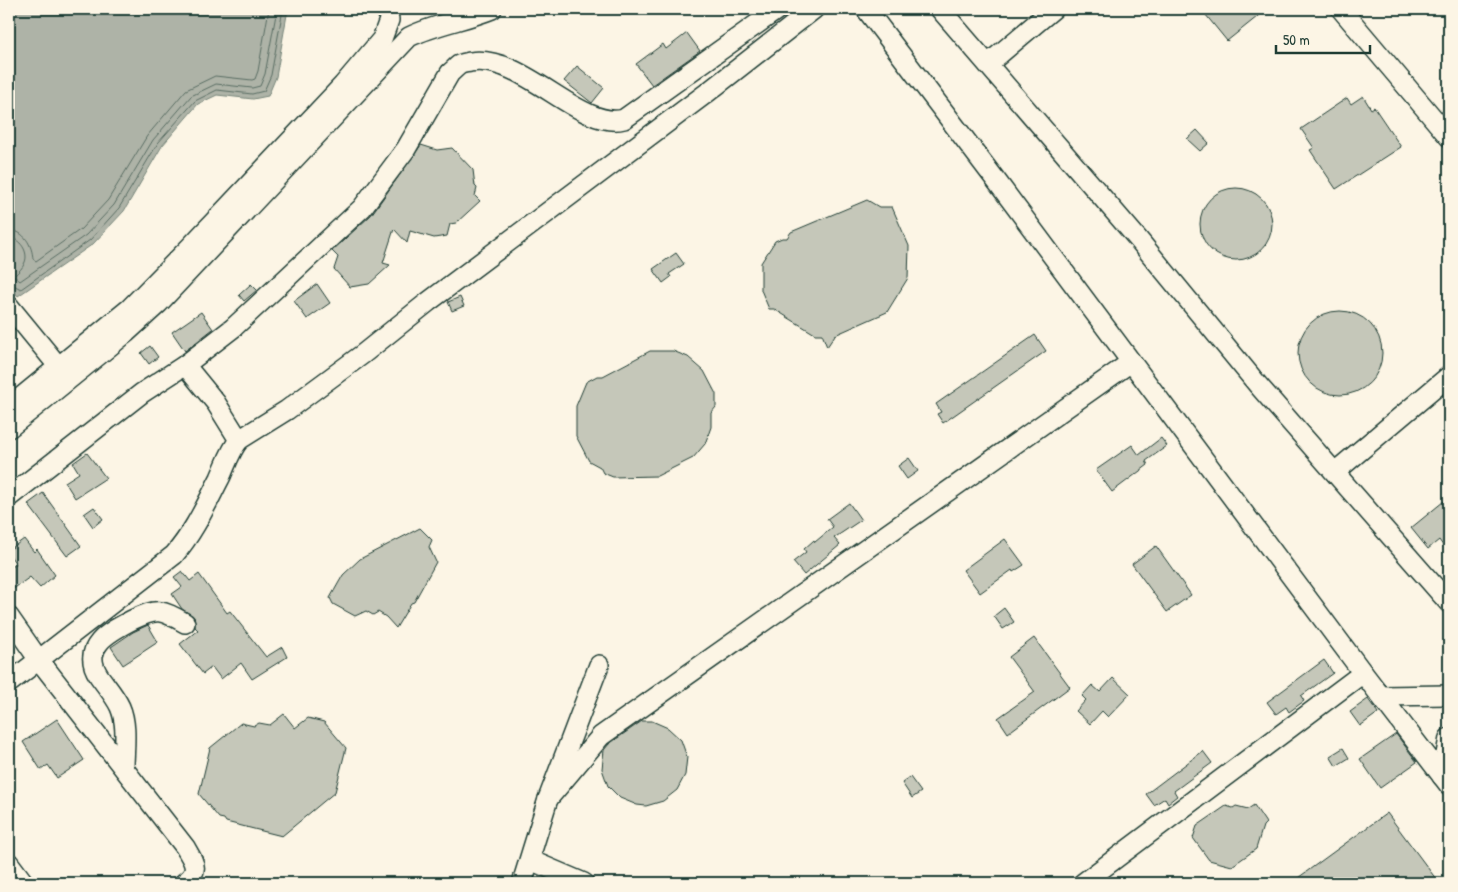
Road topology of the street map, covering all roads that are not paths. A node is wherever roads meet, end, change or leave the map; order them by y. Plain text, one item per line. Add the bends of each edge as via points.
1 (388, 9) edge
2 (492, 9) edge
3 (778, 9) edge
4 (814, 9) edge
5 (866, 9) edge
6 (940, 9) edge
7 (1053, 9) edge
8 (1341, 9) edge
9 (988, 64) junction
10 (1449, 137) edge
11 (9, 306) edge
12 (1131, 362) junction
13 (185, 365) junction
14 (58, 367) junction
15 (1449, 376) edge
16 (9, 406) edge
17 (9, 428) edge
18 (239, 440) junction
19 (1334, 472) junction
20 (9, 497) edge
21 (1447, 596) edge
22 (9, 617) edge
23 (185, 623) dead end
24 (40, 660) junction
25 (598, 665) dead end
26 (1363, 673) junction
27 (9, 683) edge
28 (1449, 695) edge
29 (1381, 696) junction
30 (1449, 738) edge
31 (124, 768) junction
32 (1446, 780) edge
33 (548, 800) junction
34 (530, 860) junction
35 (9, 863) edge
36 (24, 883) edge
37 (184, 883) edge
38 (522, 883) edge
39 (584, 883) edge
40 (1083, 883) edge

1 - 14 lane via 389,20 382,40 343,85 130,308
2 - 17 lane via 409,37 159,304
3 - 13 lane via 617,121 592,116 535,81 495,63 477,61 460,64 450,73 406,149 362,208 232,328
4 - 18 lane via 363,354 287,410
5 - 12 lane
6 - 9 lane
7 - 9 lane
8 - 10 lane
9 - 19 lane
11 - 14 lane
12 - 26 lane
12 - 33 lane via 601,736
13 - 18 lane via 216,402
13 - 20 lane via 142,393
14 - 16 lane
15 - 19 lane
18 - 24 lane via 199,522 181,548
19 - 21 lane
22 - 24 lane
23 - 31 lane via 168,613 144,614 118,627 95,647 92,656 94,666 120,708 123,719
24 - 27 lane
24 - 31 lane
25 - 33 lane
26 - 29 lane
26 - 40 lane
28 - 29 lane
29 - 32 lane
30 - 32 lane
31 - 37 lane via 194,862 193,876
33 - 34 lane
34 - 38 lane
34 - 39 lane
35 - 36 lane

